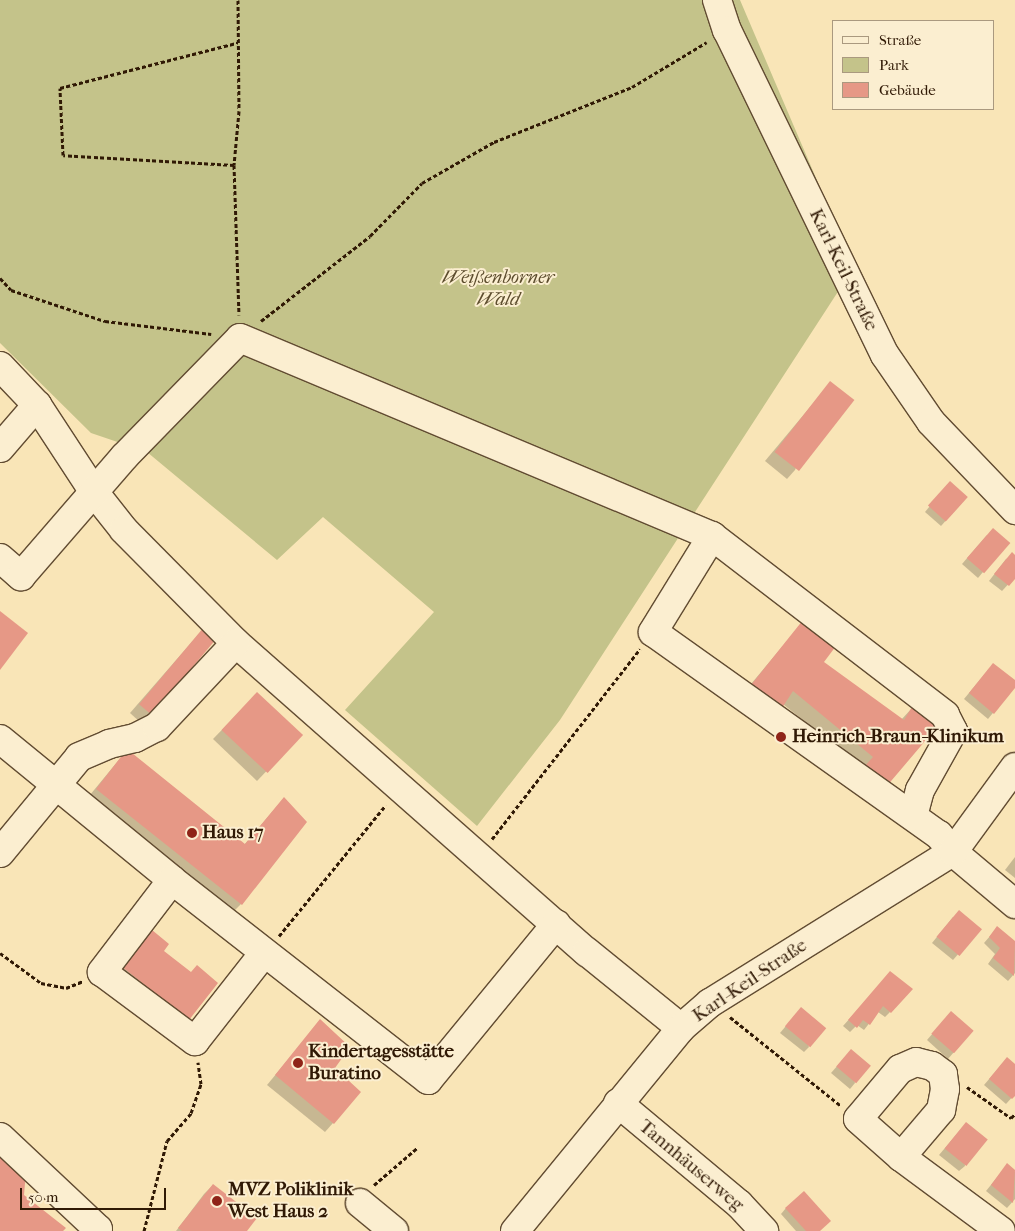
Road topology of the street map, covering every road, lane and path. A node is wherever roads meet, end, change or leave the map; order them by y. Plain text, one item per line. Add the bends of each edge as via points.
1 (238, 0) edge
2 (718, 0) edge
3 (727, 30) junction
4 (238, 43) junction
5 (234, 165) junction
6 (0, 278) edge
7 (240, 338) junction
8 (0, 366) edge
9 (38, 405) junction
10 (0, 448) edge
11 (94, 492) junction
12 (1015, 510) edge
13 (712, 536) junction
14 (0, 558) edge
15 (653, 632) junction
16 (236, 643) junction
17 (0, 739) edge
18 (1015, 767) edge
19 (56, 785) junction
20 (402, 786) junction
21 (913, 816) junction
22 (953, 852) junction
23 (0, 853) edge
24 (479, 857) junction
25 (172, 880) junction
26 (1015, 904) edge
27 (556, 924) junction
28 (264, 953) junction
29 (0, 954) edge
30 (102, 972) junction
31 (710, 1003) junction
32 (681, 1028) junction
33 (195, 1041) junction
34 (945, 1090) junction
35 (618, 1103) junction
36 (1015, 1114) edge
37 (858, 1119) junction
38 (0, 1137) edge
39 (417, 1148) dead end
40 (901, 1157) junction
41 (367, 1195) joint
42 (97, 1231) edge
43 (144, 1231) edge
44 (394, 1231) edge
45 (515, 1231) edge
46 (764, 1231) edge
47 (1001, 1231) edge

1 - 4 path
2 - 3 street, Karl-Keil-Straße
3 - 7 path via 632,87 494,142 422,183 370,236
3 - 12 street, Karl-Keil-Straße via 885,355 931,422
4 - 5 path via 239,111
4 - 5 path via 60,88 63,155
5 - 7 path
6 - 7 path via 11,290 105,321
7 - 11 street
7 - 13 street
8 - 9 street
9 - 10 street
9 - 11 street
11 - 14 street via 21,576
11 - 16 street via 124,530 160,556
13 - 15 street
13 - 21 street via 945,715 953,731 920,790
15 - 21 street
15 - 24 path
16 - 19 street via 157,726 135,738 109,744 79,757
16 - 20 street
17 - 19 street
18 - 22 street, Karl-Keil-Straße
19 - 23 street
19 - 25 street
20 - 24 street
20 - 28 path
21 - 22 street via 940,835
22 - 26 street
22 - 31 street, Karl-Keil-Straße
24 - 27 street
25 - 28 street
25 - 30 street
27 - 28 street via 428,1080
27 - 32 street
28 - 33 street
29 - 30 path via 41,983 66,988
30 - 33 street
31 - 32 street, Karl-Keil-Straße
31 - 37 path
32 - 35 street, Karl-Keil-Straße
33 - 43 path via 201,1084 191,1113 168,1141
34 - 36 path via 964,1084 1011,1118
34 - 37 street via 943,1074 932,1066 916,1062 900,1069
34 - 40 street via 942,1110
35 - 45 street, Karl-Keil-Straße
35 - 46 street, Tannhäuserweg via 739,1204
37 - 40 street
38 - 42 street
39 - 41 path
40 - 47 street
41 - 44 street

